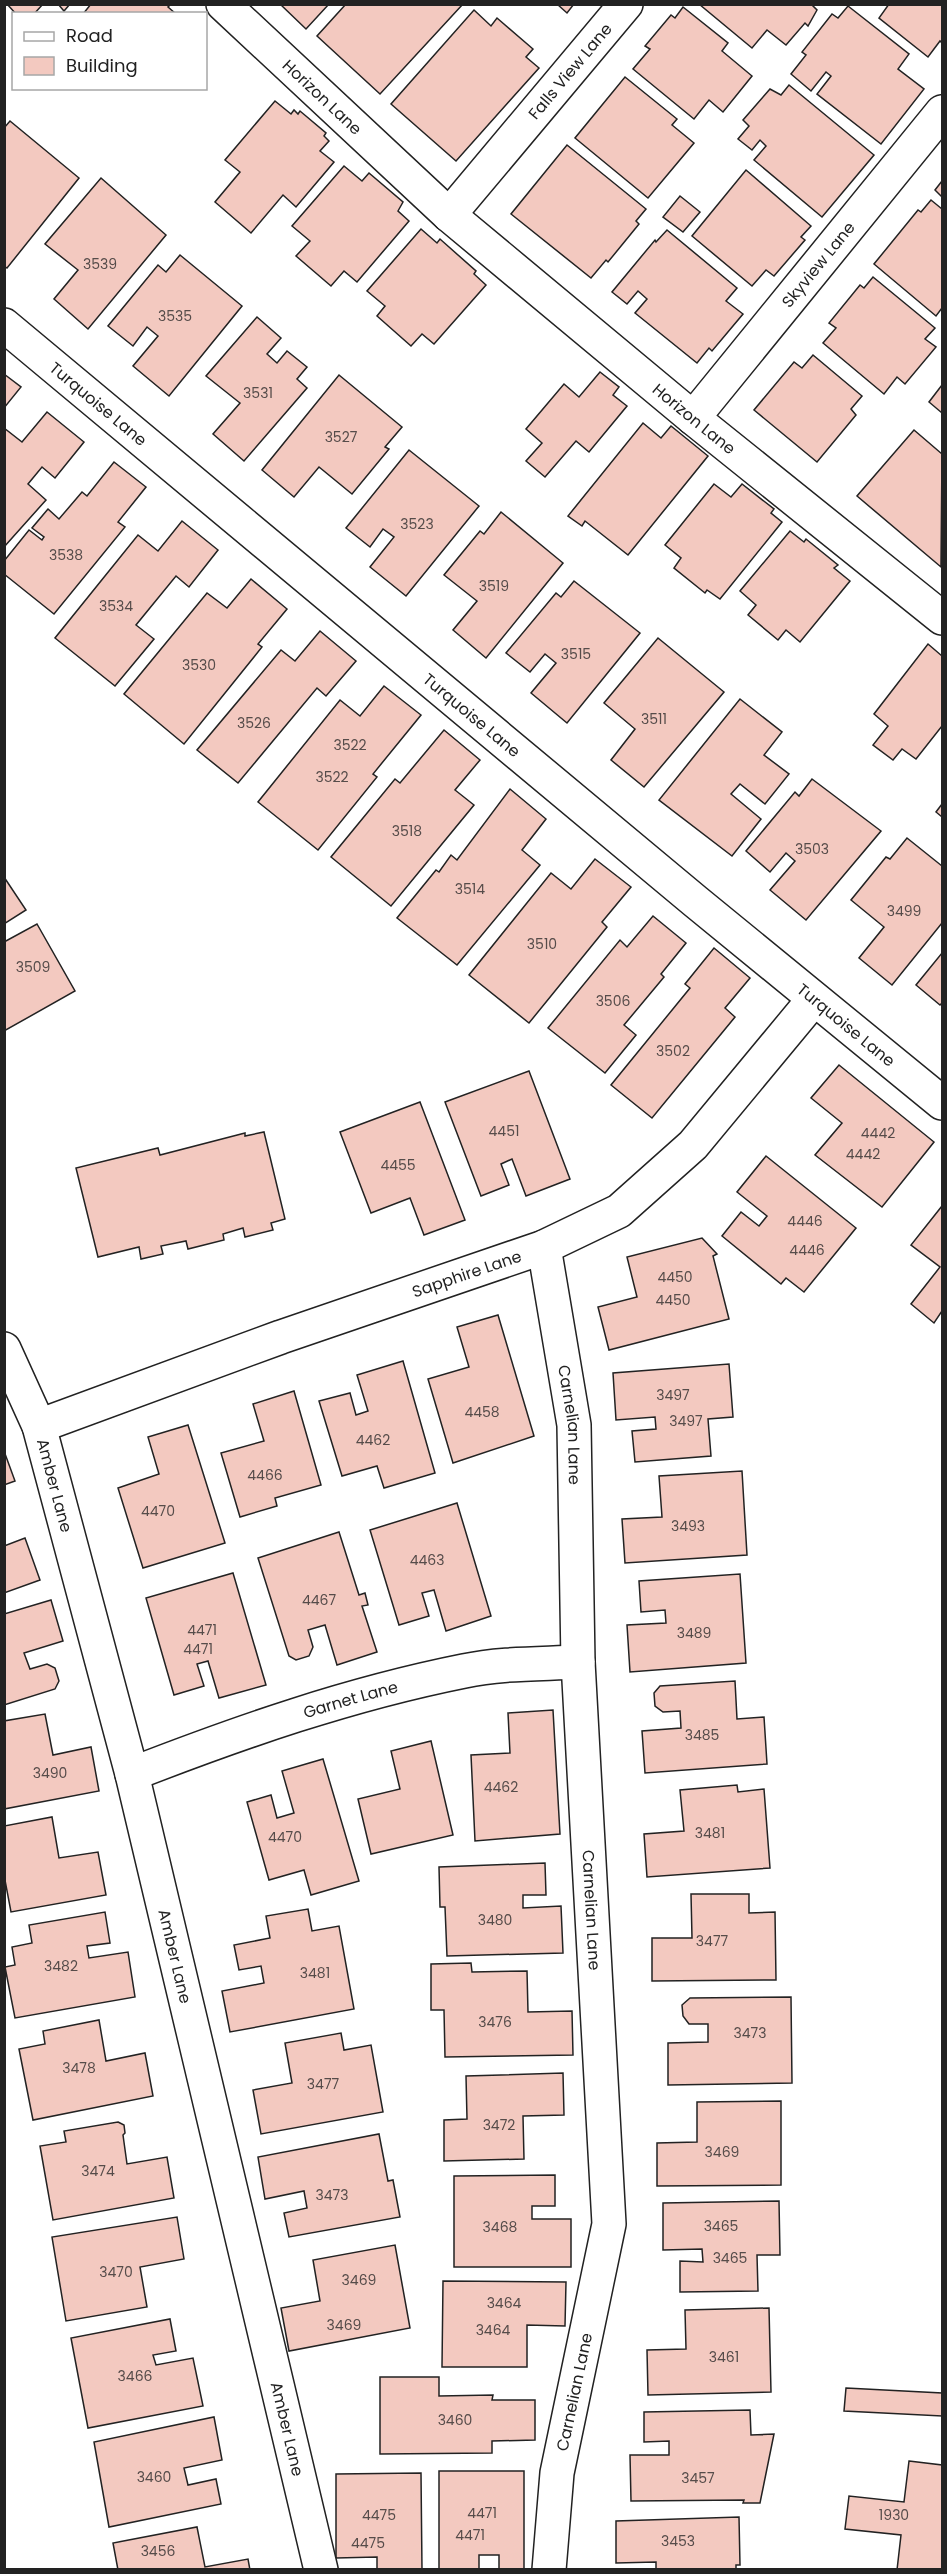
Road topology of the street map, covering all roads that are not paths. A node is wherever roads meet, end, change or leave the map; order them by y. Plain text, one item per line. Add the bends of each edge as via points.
1 (223, 4) edge
2 (626, 4) edge
3 (942, 112) edge
4 (449, 215) junction
5 (4, 324) edge
6 (693, 418) junction
7 (942, 617) edge
8 (814, 999) junction
9 (942, 1103) edge
10 (544, 1246) junction
11 (4, 1349) edge
12 (39, 1425) junction
13 (578, 1662) junction
14 (132, 1774) junction
15 (321, 2570) edge
16 (549, 2570) edge

1 - 4 street, Horizon Lane
2 - 4 street, Falls View Lane
3 - 6 street, Skyview Lane
4 - 6 street, Horizon Lane
5 - 8 street, Turquoise Lane
6 - 7 street, Horizon Lane
8 - 9 street, Turquoise Lane
8 - 10 street, Sapphire Lane via 693,1145 619,1211
10 - 12 street, Sapphire Lane
10 - 13 street, Carnelian Lane via 574,1425
11 - 12 street, Amber Lane
12 - 14 street, Amber Lane
13 - 14 street, Garnet Lane via 466,1670 348,1699 245,1730
13 - 16 street, Carnelian Lane via 609,2224 557,2473
14 - 15 street, Amber Lane

